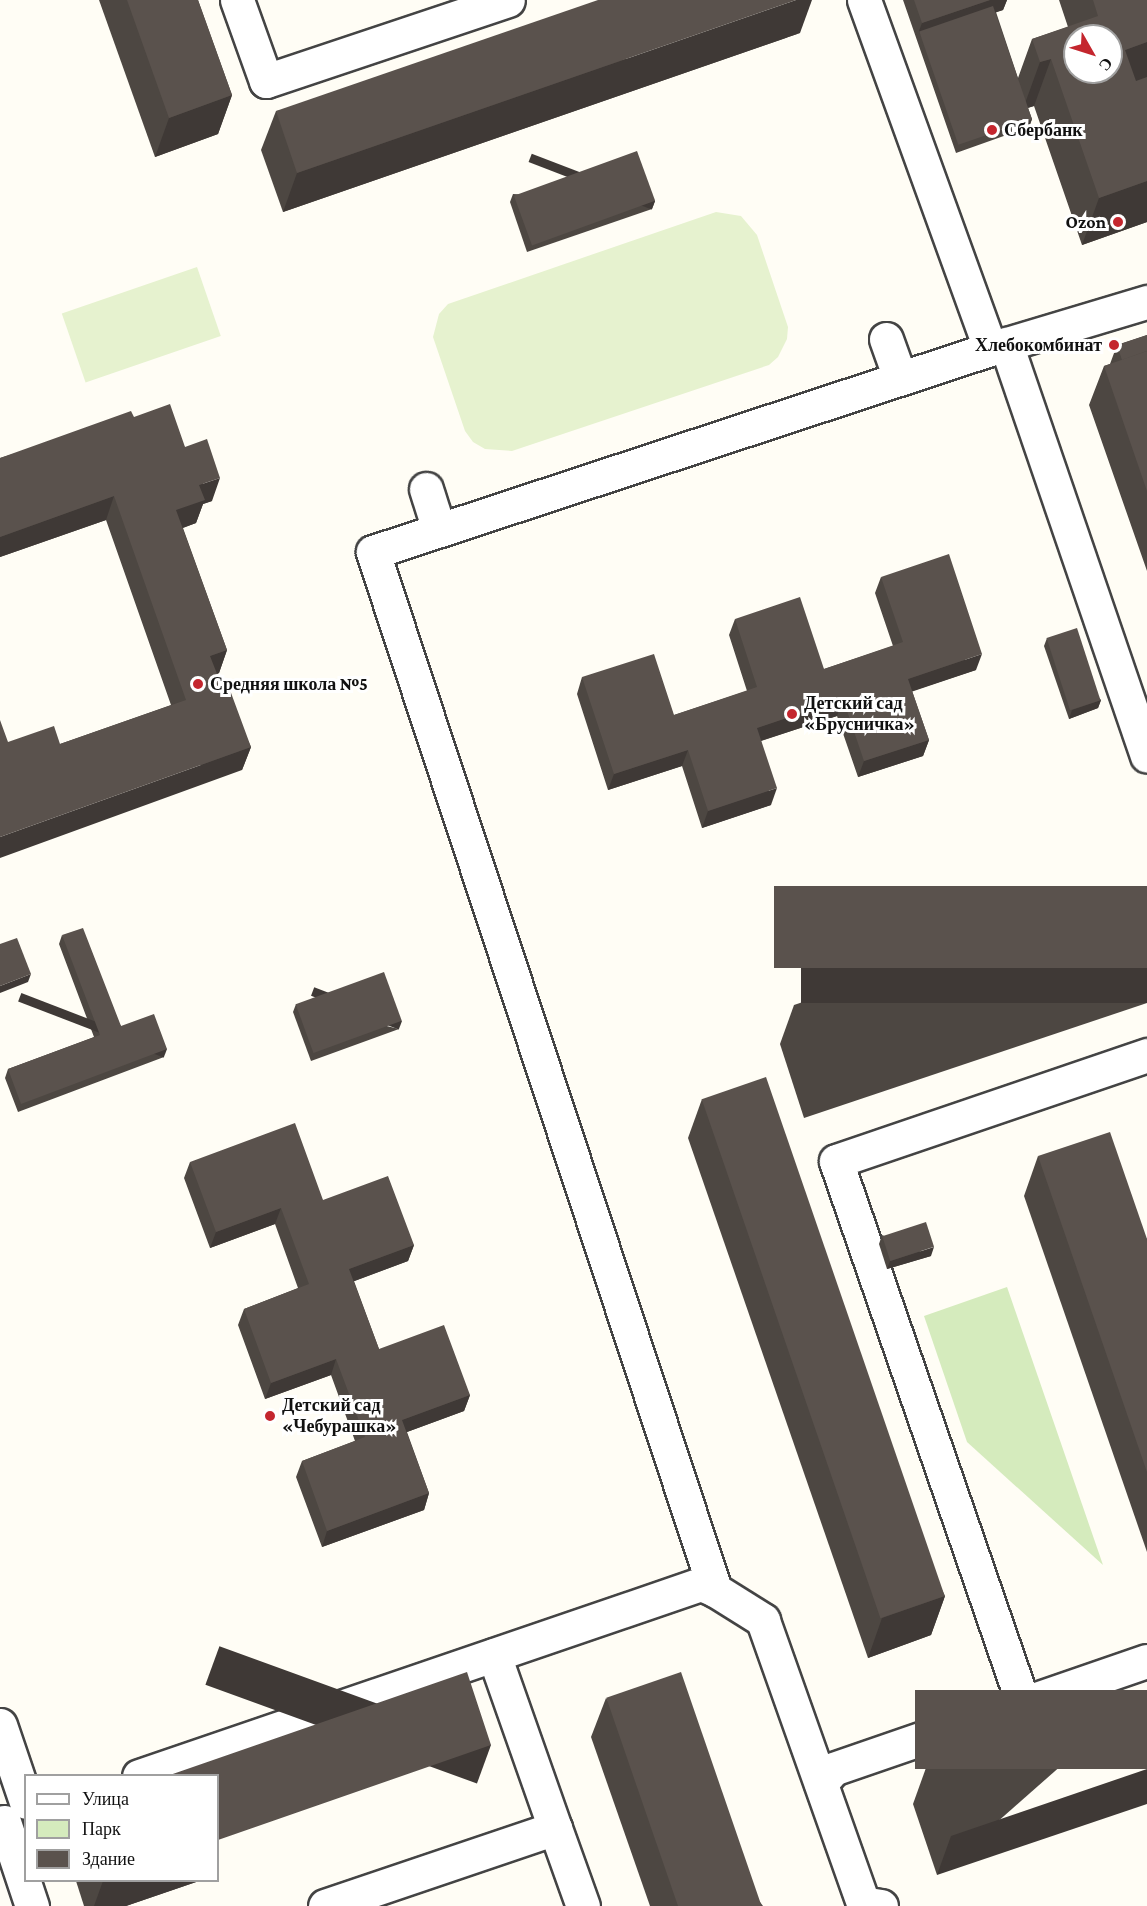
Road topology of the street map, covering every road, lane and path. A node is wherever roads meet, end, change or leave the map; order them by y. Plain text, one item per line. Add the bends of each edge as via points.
1 (237, 0) edge
2 (508, 0) edge
3 (864, 0) edge
4 (1147, 302) edge
5 (886, 339) dead end
6 (998, 346) junction
7 (900, 378) junction
8 (426, 489) dead end
9 (439, 530) junction
10 (1147, 755) edge
11 (1147, 1055) edge
12 (715, 1590) junction
13 (494, 1654) junction
14 (1147, 1661) edge
15 (1023, 1703) junction
16 (0, 1725) edge
17 (145, 1774) edge
18 (820, 1784) junction
19 (14, 1815) edge
20 (555, 1828) junction
21 (24, 1866) edge
22 (27, 1882) edge
23 (32, 1906) edge
24 (325, 1906) edge
25 (583, 1906) edge
26 (881, 1906) edge

1 - 2 lane via 266,81
3 - 6 lane
4 - 6 lane
5 - 7 lane
6 - 7 lane
6 - 10 lane
7 - 9 lane
8 - 9 lane
9 - 12 lane via 373,552
11 - 15 lane via 836,1161
12 - 13 lane via 701,1584
12 - 18 lane via 763,1620
13 - 17 lane
13 - 20 lane
14 - 15 lane
15 - 18 lane via 833,1769
16 - 19 lane
18 - 26 lane via 863,1903
19 - 21 lane
20 - 24 lane
20 - 25 lane
22 - 23 lane

